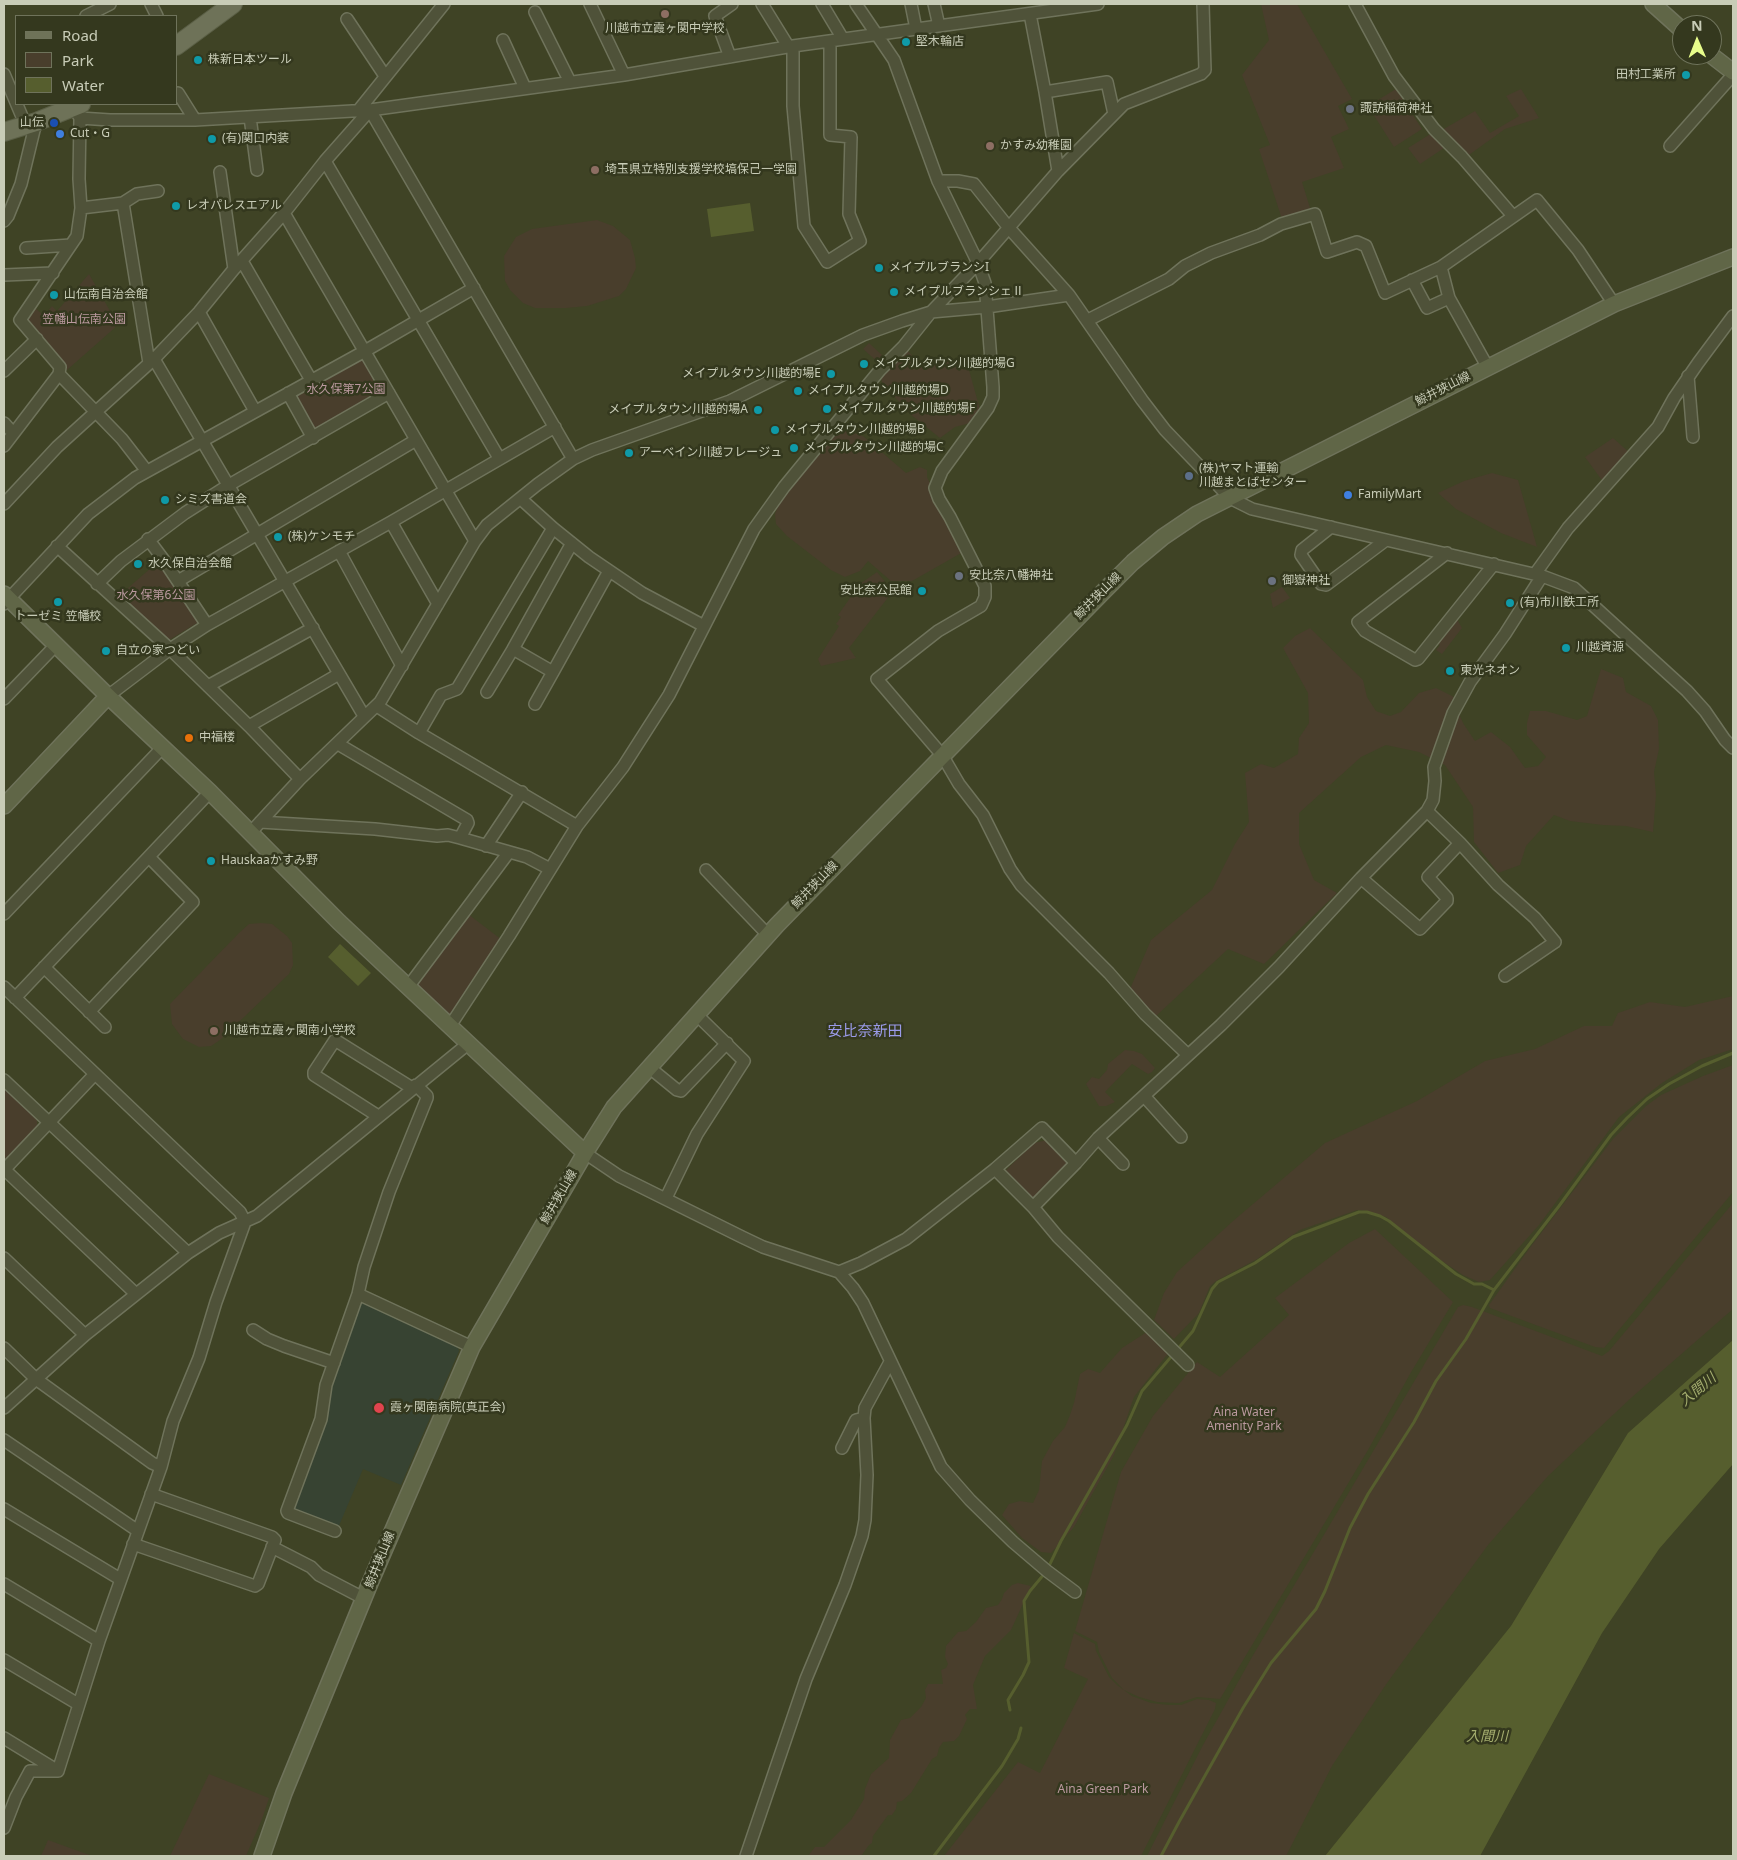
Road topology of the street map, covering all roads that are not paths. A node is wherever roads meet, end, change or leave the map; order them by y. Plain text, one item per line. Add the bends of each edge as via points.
1 (110, 4) edge
2 (233, 4) edge
3 (444, 4) edge
4 (590, 4) edge
5 (732, 4) edge
6 (762, 4) edge
7 (822, 4) edge
8 (856, 4) edge
9 (911, 4) edge
10 (934, 4) edge
11 (1098, 4) edge
12 (1203, 4) edge
13 (1355, 4) edge
14 (1653, 4) edge
15 (1013, 10) edge
16 (535, 12) dead end
17 (1030, 14) junction
18 (88, 15) edge
19 (347, 19) dead end
20 (1672, 21) edge
21 (939, 26) junction
22 (916, 29) junction
23 (878, 34) junction
24 (843, 39) junction
25 (503, 40) dead end
26 (830, 42) junction
27 (178, 45) edge
28 (790, 46) junction
29 (730, 57) junction
30 (1722, 64) edge
31 (4, 74) edge
32 (1733, 74) edge
33 (624, 75) junction
34 (385, 76) junction
35 (570, 82) junction
36 (525, 88) junction
37 (1045, 92) junction
38 (178, 93) dead end
39 (15, 94) edge
40 (21, 105) edge
41 (78, 110) edge
42 (370, 110) junction
43 (358, 111) junction
44 (1114, 114) junction
45 (250, 117) junction
46 (195, 120) junction
47 (31, 124) junction
48 (4, 132) edge
49 (1670, 146) dead end
50 (325, 160) junction
51 (257, 170) dead end
52 (1058, 171) junction
53 (220, 172) dead end
54 (938, 181) junction
55 (158, 191) dead end
56 (123, 203) junction
57 (81, 208) junction
58 (284, 214) junction
59 (1512, 216) junction
60 (4, 221) edge
61 (1009, 228) junction
62 (71, 245) junction
63 (26, 248) dead end
64 (1733, 257) edge
65 (978, 263) junction
66 (238, 265) junction
67 (1441, 267) junction
68 (53, 273) junction
69 (4, 275) edge
70 (1412, 280) junction
71 (474, 288) junction
72 (1069, 295) junction
73 (1449, 298) junction
74 (1614, 304) junction
75 (988, 307) junction
76 (199, 312) junction
77 (931, 312) junction
78 (1733, 316) edge
79 (1088, 320) junction
80 (419, 321) junction
81 (37, 339) junction
82 (365, 351) junction
83 (152, 361) junction
84 (1487, 366) junction
85 (4, 371) edge
86 (59, 374) junction
87 (1688, 376) junction
88 (311, 380) junction
89 (288, 393) junction
90 (389, 393) junction
91 (94, 411) junction
92 (255, 411) junction
93 (4, 423) edge
94 (555, 427) junction
95 (13, 433) junction
96 (1692, 437) dead end
97 (313, 438) junction
98 (203, 440) junction
99 (416, 440) junction
100 (4, 446) edge
101 (499, 458) junction
102 (573, 459) junction
103 (146, 470) junction
104 (229, 485) junction
105 (446, 490) junction
106 (521, 498) junction
107 (1230, 498) junction
108 (4, 504) edge
109 (391, 522) junction
110 (1331, 527) junction
111 (553, 528) junction
112 (257, 534) junction
113 (148, 539) junction
114 (1386, 540) junction
115 (475, 541) junction
116 (572, 543) junction
117 (57, 546) junction
118 (339, 551) junction
119 (1447, 553) junction
120 (1494, 564) junction
121 (610, 571) junction
122 (1539, 575) junction
123 (178, 581) junction
124 (286, 582) junction
125 (97, 584) junction
126 (5, 599) edge
127 (438, 604) junction
128 (207, 626) junction
129 (704, 626) junction
130 (313, 628) junction
131 (56, 645) junction
132 (170, 649) junction
133 (513, 649) junction
134 (402, 666) junction
135 (553, 672) junction
136 (339, 674) junction
137 (208, 686) junction
138 (486, 692) dead end
139 (108, 696) junction
140 (4, 699) edge
141 (535, 704) dead end
142 (377, 706) junction
143 (364, 716) junction
144 (249, 726) junction
145 (419, 733) junction
146 (338, 744) junction
147 (162, 748) junction
148 (1733, 748) edge
149 (942, 755) junction
150 (300, 779) junction
151 (210, 792) junction
152 (522, 792) junction
153 (4, 806) edge
154 (1427, 811) junction
155 (577, 826) junction
156 (255, 827) junction
157 (460, 838) junction
158 (1460, 843) junction
159 (486, 846) junction
160 (509, 852) junction
161 (149, 857) junction
162 (550, 869) junction
163 (706, 870) dead end
164 (1361, 878) junction
165 (4, 914) edge
166 (768, 934) junction
167 (44, 967) junction
168 (1505, 976) dead end
169 (408, 986) junction
170 (4, 987) edge
171 (15, 998) junction
172 (89, 1012) junction
173 (697, 1015) junction
174 (450, 1026) junction
175 (105, 1027) dead end
176 (468, 1043) junction
177 (726, 1043) junction
178 (1188, 1055) junction
179 (650, 1068) junction
180 (95, 1074) junction
181 (4, 1080) edge
182 (414, 1087) junction
183 (1145, 1097) junction
184 (378, 1116) junction
185 (50, 1123) junction
186 (1181, 1137) dead end
187 (1098, 1138) junction
188 (585, 1153) junction
189 (1076, 1162) junction
190 (1122, 1164) dead end
191 (995, 1169) junction
192 (4, 1170) edge
193 (666, 1198) junction
194 (1033, 1207) junction
195 (245, 1222) junction
196 (188, 1253) junction
197 (4, 1258) edge
198 (839, 1272) junction
199 (136, 1294) junction
200 (358, 1294) junction
201 (253, 1330) dead end
202 (86, 1335) junction
203 (472, 1347) junction
204 (4, 1348) edge
205 (1185, 1361) dead end
206 (890, 1362) junction
207 (334, 1363) junction
208 (36, 1379) junction
209 (4, 1408) edge
210 (864, 1418) junction
211 (4, 1440) edge
212 (842, 1448) dead end
213 (161, 1467) junction
214 (151, 1494) junction
215 (4, 1509) edge
216 (138, 1531) junction
217 (335, 1531) dead end
218 (133, 1544) junction
219 (272, 1547) junction
220 (120, 1578) junction
221 (4, 1584) edge
222 (1075, 1592) dead end
223 (365, 1599) junction
224 (98, 1641) junction
225 (4, 1660) edge
226 (78, 1704) junction
227 (4, 1738) edge
228 (58, 1771) junction
229 (16, 1797) junction
230 (4, 1798) edge
231 (4, 1828) edge
232 (262, 1856) edge
233 (746, 1856) edge

1 - 18 street
2 - 27 main road
3 - 34 street
4 - 33 street
5 - 29 street via 715,16
6 - 28 street
7 - 24 street
8 - 23 street
9 - 22 street
10 - 21 street
11 - 17 street
12 - 44 street via 1205,70 1124,104
13 - 59 street via 1394,76 1434,129
14 - 20 main road
15 - 17 street
15 - 21 street
16 - 35 street
17 - 37 street
19 - 34 street
21 - 22 street
22 - 23 street
23 - 24 street
23 - 54 street via 894,60
24 - 26 street
25 - 36 street
26 - 28 street
26 - 28 street via 830,135 851,137 849,214 860,241 826,262 804,226
28 - 29 street
29 - 33 street
30 - 32 main road
31 - 39 street
32 - 49 street
33 - 35 street
34 - 43 street
35 - 36 street
36 - 42 street
37 - 44 street via 1107,82
37 - 52 street
38 - 46 street
40 - 47 street
41 - 46 street via 110,120
41 - 47 main road
41 - 57 street
42 - 43 street
42 - 50 street
42 - 71 street
43 - 45 street
44 - 52 street
45 - 46 street
45 - 51 street
47 - 48 main road
47 - 60 street via 21,184
50 - 58 street
50 - 80 street
52 - 61 street
53 - 66 street
54 - 61 street via 974,184
54 - 65 street
55 - 56 street via 137,194
56 - 57 street
56 - 83 street
57 - 62 street via 77,236
58 - 66 street
58 - 82 street
59 - 67 street
59 - 74 street via 1537,200 1578,250
61 - 65 street
61 - 72 street
62 - 63 street
62 - 68 street
64 - 74 main road, 鯨井狭山線
65 - 75 street
65 - 77 street
66 - 76 street
66 - 88 street
67 - 70 street
67 - 73 street
68 - 69 street
68 - 81 street via 20,320
70 - 73 street via 1427,308
70 - 79 street via 1385,292 1366,246 1357,242 1327,252 1315,214 1211,252 1185,266 1170,279
71 - 80 street
71 - 94 street
72 - 75 street
72 - 79 street
73 - 84 street
74 - 84 main road, 鯨井狭山線
75 - 77 street
75 - 149 street via 993,397 942,471 935,488 985,586 985,597 981,606 938,630 877,679
76 - 83 street
76 - 92 street
77 - 102 street via 863,336 730,401
77 - 129 street via 798,470 758,524
78 - 87 street
79 - 107 street via 1165,430
80 - 82 street
80 - 101 street
81 - 85 street
81 - 86 street via 60,367
82 - 88 street
82 - 90 street
83 - 91 street
83 - 98 street
84 - 107 main road, 鯨井狭山線
86 - 91 street
86 - 95 street
87 - 96 street
87 - 122 street via 1658,426 1568,528
88 - 89 street
89 - 92 street
89 - 97 street
90 - 97 street
90 - 99 street
91 - 103 street
91 - 108 street
92 - 98 street
93 - 95 street
94 - 101 street
94 - 102 street
95 - 100 street
97 - 104 street
98 - 103 street
98 - 104 street
99 - 105 street
99 - 112 street
101 - 105 street
102 - 106 street
103 - 117 street via 88,514
104 - 112 street
104 - 113 street
105 - 109 street
105 - 115 street
106 - 111 street
106 - 115 street via 488,525
107 - 110 street via 1252,509
107 - 149 main road, 鯨井狭山線 via 1197,514 1133,562
109 - 118 street
109 - 127 street
110 - 114 street
110 - 114 street via 1302,550 1301,555 1321,584 1326,586
111 - 116 street
111 - 145 street via 456,689 441,695
112 - 123 street
112 - 124 street
113 - 123 street
113 - 125 street
114 - 119 street
115 - 127 street
116 - 121 street
116 - 133 street
117 - 125 street
117 - 126 street
118 - 124 street
118 - 134 street
119 - 120 street
119 - 120 street via 1358,622 1365,632 1418,659
120 - 122 street
121 - 129 street via 642,593
121 - 135 street
122 - 148 street via 1574,588 1687,691
122 - 154 street via 1453,713 1434,766 1436,781 1433,800
123 - 128 street
124 - 128 street
124 - 130 street
125 - 132 street
126 - 131 main road
127 - 134 street
128 - 132 street
129 - 155 street via 669,695 623,767
130 - 136 street
130 - 137 street
131 - 139 main road
131 - 140 street
132 - 137 street
132 - 139 street
133 - 135 street
133 - 138 street
134 - 142 street
135 - 141 street
136 - 143 street
136 - 144 street
137 - 144 street
139 - 147 main road
139 - 153 main road
142 - 143 street
142 - 145 street
143 - 146 street
144 - 150 street
145 - 152 street
146 - 150 street
146 - 157 street via 467,820
147 - 151 main road
147 - 165 street
149 - 166 main road, 鯨井狭山線
149 - 178 street via 983,815 1021,885
150 - 156 street
151 - 156 main road
151 - 161 street
152 - 155 street
152 - 159 street
154 - 158 street
154 - 164 street
155 - 162 street
156 - 157 street via 375,829
156 - 169 main road via 339,922
157 - 159 street
158 - 164 street via 1428,877 1447,901 1420,929
158 - 168 street via 1555,942
159 - 160 street
160 - 162 street
160 - 169 street
161 - 167 street
161 - 172 street via 193,902
162 - 174 street
163 - 166 street
164 - 178 street via 1279,967
166 - 173 main road, 鯨井狭山線
167 - 171 street
167 - 172 street
169 - 174 main road
170 - 171 street
171 - 180 street
172 - 175 street
173 - 177 street
173 - 179 main road, 鯨井狭山線
174 - 176 main road
176 - 182 street
176 - 188 main road
177 - 179 street via 681,1091
177 - 193 street via 744,1061 697,1134
178 - 183 street
179 - 188 main road, 鯨井狭山線 via 614,1107
180 - 185 street
180 - 195 street via 240,1212
181 - 185 street
182 - 184 street
182 - 184 street via 335,1040 314,1074
182 - 200 street via 427,1098 389,1192
183 - 186 street
183 - 187 street
184 - 195 street via 272,1204
185 - 192 street
185 - 196 street
187 - 189 street
187 - 190 street
188 - 193 street via 619,1176
188 - 203 main road, 鯨井狭山線
189 - 191 street via 1042,1128
189 - 194 street
191 - 194 street
191 - 198 street via 906,1239
192 - 199 street
193 - 198 street via 763,1247
194 - 205 street via 1064,1242
195 - 196 street via 212,1236
195 - 213 street via 174,1421
196 - 199 street
197 - 202 street
198 - 206 street via 863,1302
199 - 202 street
200 - 203 street
200 - 207 street
201 - 207 street via 284,1346
202 - 208 street
203 - 223 main road, 鯨井狭山線
204 - 208 street
206 - 210 street via 865,1408
206 - 222 street via 933,1453 950,1479 1013,1542
207 - 217 street via 323,1395 321,1419 287,1511
208 - 209 street
208 - 213 street
210 - 212 street via 856,1420
210 - 233 street via 867,1475 862,1536 806,1678
211 - 216 street
213 - 214 street
214 - 216 street
214 - 219 street via 272,1537 275,1540
215 - 220 street
216 - 218 street
218 - 219 street via 255,1586
218 - 220 street
219 - 223 street
220 - 224 street
221 - 224 street
223 - 232 main road, 鯨井狭山線 via 284,1793
224 - 226 street
225 - 226 street
226 - 228 street
227 - 228 street
228 - 229 street via 30,1771
229 - 230 street
229 - 231 street

